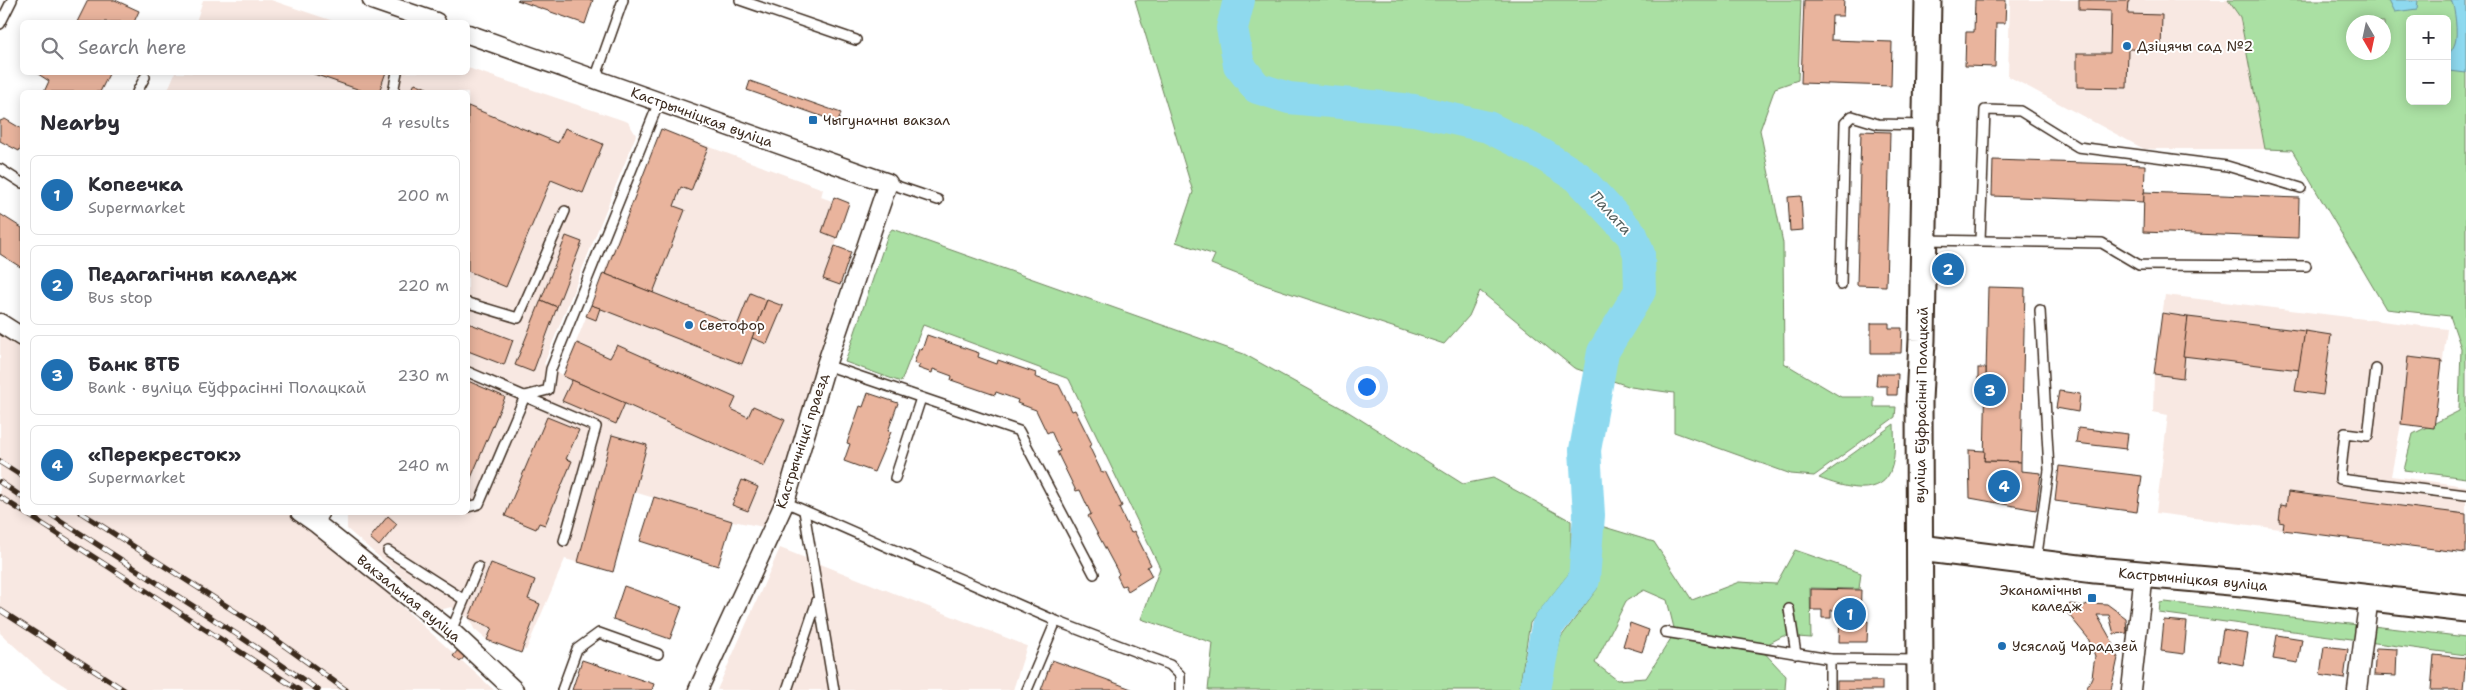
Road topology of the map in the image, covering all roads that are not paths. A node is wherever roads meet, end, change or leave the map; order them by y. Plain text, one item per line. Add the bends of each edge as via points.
1 (12, 0) edge
2 (372, 0) edge
3 (624, 0) edge
4 (740, 0) edge
5 (1928, 0) edge
6 (410, 18) edge
7 (423, 20) edge
8 (0, 24) edge
9 (470, 35) edge
10 (856, 40) dead end
11 (396, 75) edge
12 (145, 77) dead end
13 (596, 79) junction
14 (138, 90) edge
15 (393, 90) edge
16 (659, 102) junction
17 (1926, 125) junction
18 (0, 169) edge
19 (20, 182) edge
20 (888, 184) junction
21 (2301, 188) dead end
22 (938, 200) dead end
23 (565, 210) dead end
24 (1924, 240) junction
25 (1980, 240) junction
26 (2306, 266) dead end
27 (1841, 285) dead end
28 (470, 305) edge
29 (2040, 310) dead end
30 (0, 322) edge
31 (20, 336) edge
32 (826, 365) junction
33 (2376, 369) dead end
34 (470, 373) edge
35 (525, 396) junction
36 (921, 398) junction
37 (895, 478) dead end
38 (2466, 495) edge
39 (785, 502) junction
40 (470, 506) edge
41 (804, 511) junction
42 (321, 518) edge
43 (564, 540) dead end
44 (1920, 548) junction
45 (388, 551) dead end
46 (2036, 564) junction
47 (478, 567) dead end
48 (2144, 573) junction
49 (1094, 574) dead end
50 (2369, 597) junction
51 (818, 598) junction
52 (463, 599) junction
53 (1789, 609) dead end
54 (2466, 609) edge
55 (1056, 621) junction
56 (451, 631) junction
57 (1665, 632) dead end
58 (658, 654) dead end
59 (1796, 654) junction
60 (1830, 659) junction
61 (1920, 660) junction
62 (514, 690) edge
63 (562, 690) edge
64 (698, 690) edge
65 (787, 690) edge
66 (834, 690) edge
67 (1026, 690) edge
68 (1180, 690) edge
69 (1830, 690) edge
70 (1920, 690) edge
71 (2131, 690) edge
72 (2357, 690) edge

1 - 8 lane
2 - 6 street
3 - 13 lane
4 - 10 lane
5 - 17 main road, вуліца Еўфрасінні Полацкай
6 - 7 street
9 - 13 street, Кастрычніцкая вуліца
11 - 15 lane
12 - 14 lane
13 - 16 street, Кастрычніцкая вуліца
16 - 20 street, Кастрычніцкая вуліца
16 - 35 lane via 551,369 548,390
17 - 24 main road, вуліца Еўфрасінні Полацкай
17 - 27 lane via 1878,124 1852,116 1845,122
18 - 19 lane
20 - 22 lane, Кастрычніцкая вуліца
20 - 32 street, Кастрычніцкі праезд
21 - 25 lane via 2227,166 2078,147 2020,111 1985,110
23 - 28 lane via 518,318
24 - 25 lane
24 - 44 main road, вуліца Еўфрасінні Полацкай via 1918,418
25 - 26 lane via 2102,243 2139,266
29 - 46 lane via 2049,470
30 - 31 street
32 - 36 lane
32 - 39 street, Кастрычніцкі праезд
33 - 38 lane via 2368,436 2346,433 2340,479
34 - 35 lane
35 - 40 lane via 479,504
35 - 43 lane via 596,427
36 - 37 lane
36 - 49 lane via 1019,431
39 - 41 lane
39 - 64 street, Кастрычніцкі праезд
41 - 51 lane
41 - 55 lane
42 - 56 street, Вакзальная вуліца
44 - 46 main road, Кастрычніцкая вуліца
44 - 61 main road, вуліца Еўфрасінні Полацкай
45 - 52 lane
46 - 48 main road, Кастрычніцкая вуліца
47 - 52 lane
48 - 50 main road, Кастрычніцкая вуліца
48 - 71 street
50 - 54 main road, Кастрычніцкая вуліца
50 - 72 street
51 - 65 lane
51 - 66 lane
52 - 56 lane
53 - 59 lane
55 - 67 lane
55 - 68 lane via 1170,665 1180,675
56 - 62 street, Вакзальная вуліца
57 - 59 lane
58 - 63 lane via 599,634 577,649
59 - 60 lane
60 - 61 lane
60 - 69 lane
61 - 70 main road, вуліца Еўфрасінні Полацкай

